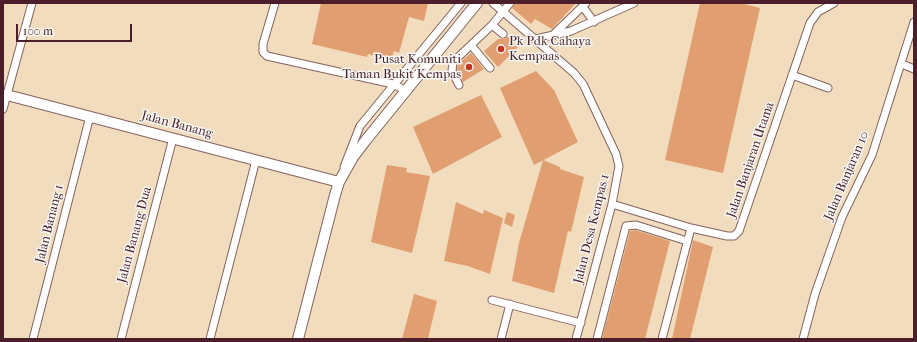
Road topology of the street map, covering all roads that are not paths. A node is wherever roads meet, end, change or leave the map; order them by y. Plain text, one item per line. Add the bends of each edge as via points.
1 (32, 3) edge
2 (275, 3) edge
3 (461, 3) edge
4 (477, 3) edge
5 (493, 3) edge
6 (510, 3) edge
7 (634, 3) edge
8 (834, 3) edge
9 (585, 5) edge
10 (503, 12) junction
11 (594, 22) junction
12 (914, 22) edge
13 (492, 25) junction
14 (503, 34) dead end
15 (554, 34) junction
16 (536, 39) junction
17 (472, 45) junction
18 (902, 64) junction
19 (490, 68) dead end
20 (914, 69) edge
21 (792, 75) junction
22 (393, 84) junction
23 (459, 85) dead end
24 (828, 88) dead end
25 (407, 91) junction
26 (5, 94) edge
27 (3, 109) edge
28 (90, 116) junction
29 (173, 138) junction
30 (256, 160) junction
31 (339, 182) junction
32 (612, 204) junction
33 (691, 228) junction
34 (687, 241) junction
35 (492, 300) dead end
36 (510, 304) junction
37 (581, 324) junction
38 (33, 339) edge
39 (121, 339) edge
40 (210, 339) edge
41 (298, 339) edge
42 (501, 339) edge
43 (576, 339) edge
44 (597, 339) edge
45 (662, 339) edge
46 (802, 339) edge

1 - 26 street
2 - 22 street via 263,44 263,52 267,56
3 - 22 street
4 - 25 street
5 - 10 street, Jalan Desa Kempas 1
6 - 10 street
7 - 11 street
8 - 21 street, Jalan Banjaran Utama via 813,17
9 - 11 street
9 - 15 street
10 - 13 street
10 - 16 street, Jalan Desa Kempas 1
11 - 15 street via 571,32
12 - 18 street, Jalan Banjaran 10
13 - 14 street
13 - 17 street
15 - 16 street
16 - 32 street, Jalan Desa Kempas 1 via 583,84 616,154 619,166
17 - 19 street
17 - 23 street via 453,62 452,71
18 - 20 street
18 - 46 street, Jalan Banjaran 10 via 872,155 834,239
21 - 24 street
21 - 33 street, Jalan Banjaran Utama via 739,231 734,236 727,236
22 - 25 street
22 - 31 street via 360,126
25 - 31 street via 353,157
26 - 27 street
26 - 28 street, Jalan Banang
28 - 29 street, Jalan Banang
28 - 38 street, Jalan Banang 1
29 - 30 street, Jalan Banang
29 - 39 street, Jalan Banang Dua
30 - 31 street, Jalan Banang
30 - 40 street
31 - 41 street
32 - 33 street, Jalan Banjaran Utama
32 - 37 street, Jalan Desa Kempas 1
33 - 34 street
34 - 44 street via 636,225 626,226
34 - 45 street
35 - 36 street
36 - 37 street
36 - 42 street
37 - 43 street, Jalan Desa Kempas 1

